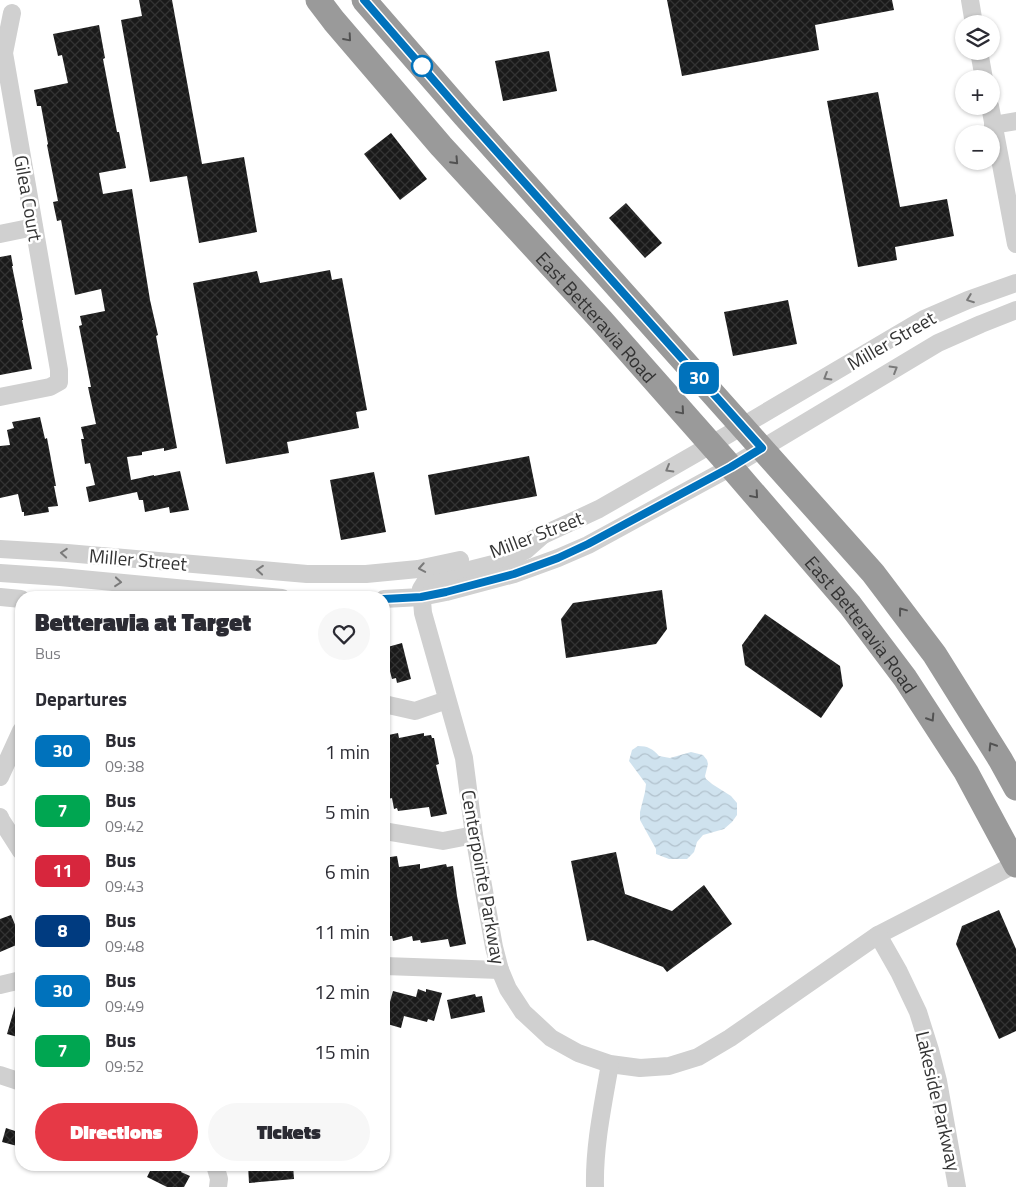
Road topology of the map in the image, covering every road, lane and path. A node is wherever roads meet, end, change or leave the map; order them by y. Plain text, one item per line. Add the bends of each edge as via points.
1 (318, 0) edge
2 (364, 0) edge
3 (970, 0) edge
4 (12, 13) dead end
5 (972, 15) edge
6 (991, 115) edge
7 (1016, 121) edge
8 (993, 125) joint
9 (500, 155) junction
10 (1000, 161) edge
11 (473, 180) junction
12 (34, 227) junction
13 (0, 234) edge
14 (1016, 244) edge
15 (1016, 283) edge
16 (1016, 310) edge
17 (0, 397) edge
18 (742, 426) junction
19 (711, 445) junction
20 (762, 448) junction
21 (731, 467) junction
22 (543, 535) junction
23 (0, 549) edge
24 (0, 573) edge
25 (189, 588) junction
26 (181, 591) edge
27 (217, 591) edge
28 (0, 597) edge
29 (421, 597) junction
30 (15, 598) edge
31 (390, 599) edge
32 (447, 700) junction
33 (390, 705) edge
34 (15, 744) edge
35 (0, 777) edge
36 (1016, 788) edge
37 (0, 817) edge
38 (390, 831) edge
39 (474, 835) junction
40 (15, 842) edge
41 (1016, 865) edge
42 (878, 935) junction
43 (390, 966) edge
44 (500, 970) junction
45 (15, 981) edge
46 (0, 984) edge
47 (610, 1064) junction
48 (0, 1075) edge
49 (15, 1080) edge
50 (217, 1171) edge
51 (218, 1187) edge
52 (595, 1187) edge
53 (958, 1187) edge

1 -> 11 highway, East Betteravia Road
2 - 9 highway, East Betteravia Road
3 - 5 street
4 - 12 street, Gilea Court via 4,53
6 - 8 street
7 - 8 street
9 - 11 highway
9 - 18 highway, East Betteravia Road
10 - 14 street
11 -> 19 highway, East Betteravia Road
12 - 13 street
12 - 17 street, Gilea Court via 59,382 50,387
15 -> 18 street, Miller Street via 924,319
20 -> 16 street, Miller Street via 938,343
18 - 19 street, Miller Street
18 - 20 highway, East Betteravia Road
19 - 21 highway, East Betteravia Road
19 -> 22 street, Miller Street via 599,509
20 - 21 street, Miller Street
36 -> 20 highway, East Betteravia Road via 935,656 873,573
21 - 29 street, Miller Street via 558,558 514,574
21 -> 41 highway, East Betteravia Road via 850,605 905,678 966,772
22 -> 23 street, Miller Street via 494,553 418,569 366,574 307,574
22 - 29 street via 526,550 505,561 426,581 420,589
24 -> 25 street, Miller Street
25 - 26 street, Miller Street
25 - 27 street, Miller Street
28 - 30 street
29 - 31 street, Miller Street
29 - 32 street, Centerpointe Parkway
32 - 33 street via 415,711
32 - 39 street, Centerpointe Parkway via 464,758
34 - 35 street
37 - 40 street
38 - 39 street via 443,841
39 - 44 street, Centerpointe Parkway
41 - 42 street, Centerpointe Parkway
42 - 47 street, Centerpointe Parkway via 698,1057 669,1066 640,1068
42 - 53 street, Lakeside Parkway via 918,1012 938,1081
43 - 44 street
44 - 47 street, Centerpointe Parkway via 523,1012 551,1038 578,1053
45 - 46 street
47 - 52 street via 599,1130
48 - 49 street
50 - 51 street

